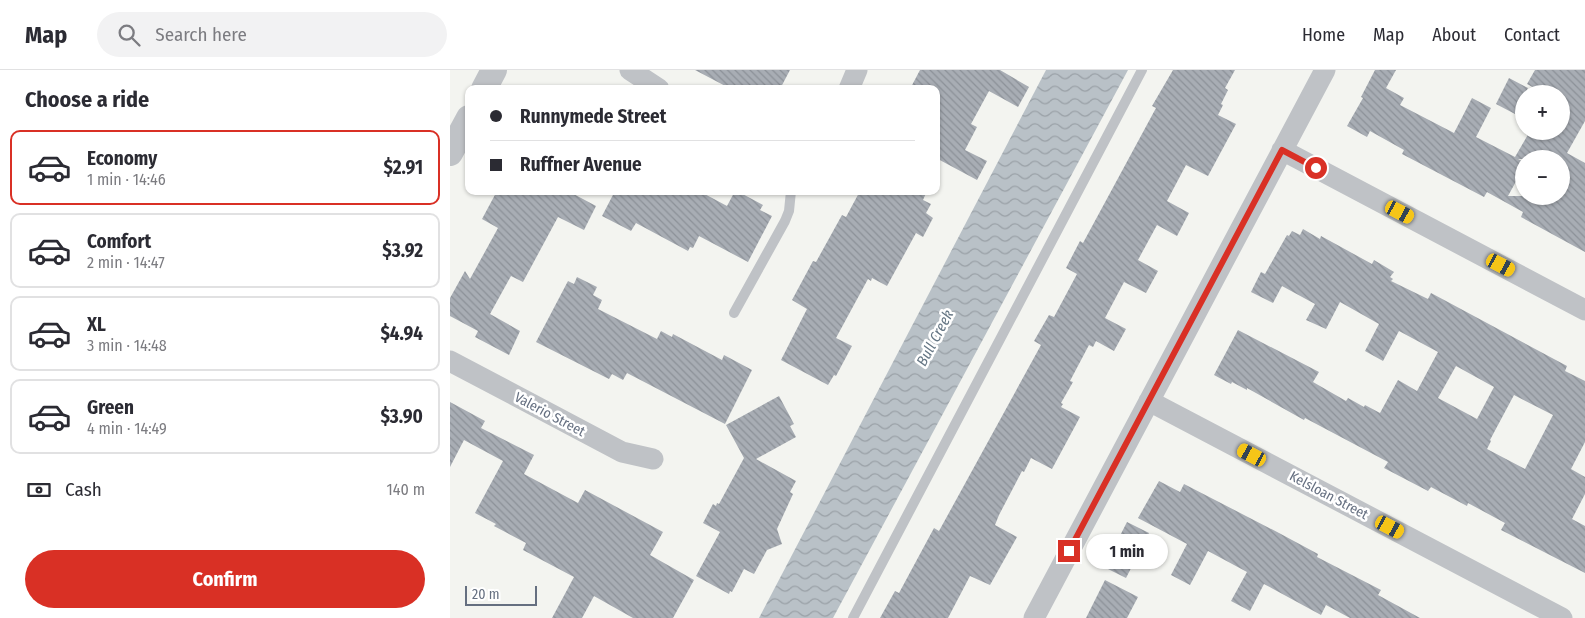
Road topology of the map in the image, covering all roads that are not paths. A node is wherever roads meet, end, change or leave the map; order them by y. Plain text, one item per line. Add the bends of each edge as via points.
1 (494, 70) edge
2 (630, 70) edge
3 (857, 70) edge
4 (1142, 70) edge
5 (1325, 70) edge
6 (486, 85) edge
7 (654, 85) edge
8 (851, 85) edge
9 (465, 125) edge
10 (1282, 150) junction
11 (450, 153) edge
12 (791, 195) edge
13 (1585, 310) edge
14 (734, 313) dead end
15 (450, 360) edge
16 (1149, 401) junction
17 (653, 459) dead end
18 (853, 618) edge
19 (1034, 618) edge
20 (1562, 618) edge

1 - 6 street
2 - 7 street
3 - 8 street
4 - 18 lane
5 - 10 street
9 - 11 street
10 - 13 street
10 - 16 street
12 - 14 lane via 785,221
15 - 17 street, Valerio Street via 622,452
16 - 19 street
16 - 20 street, Kelsloan Street

